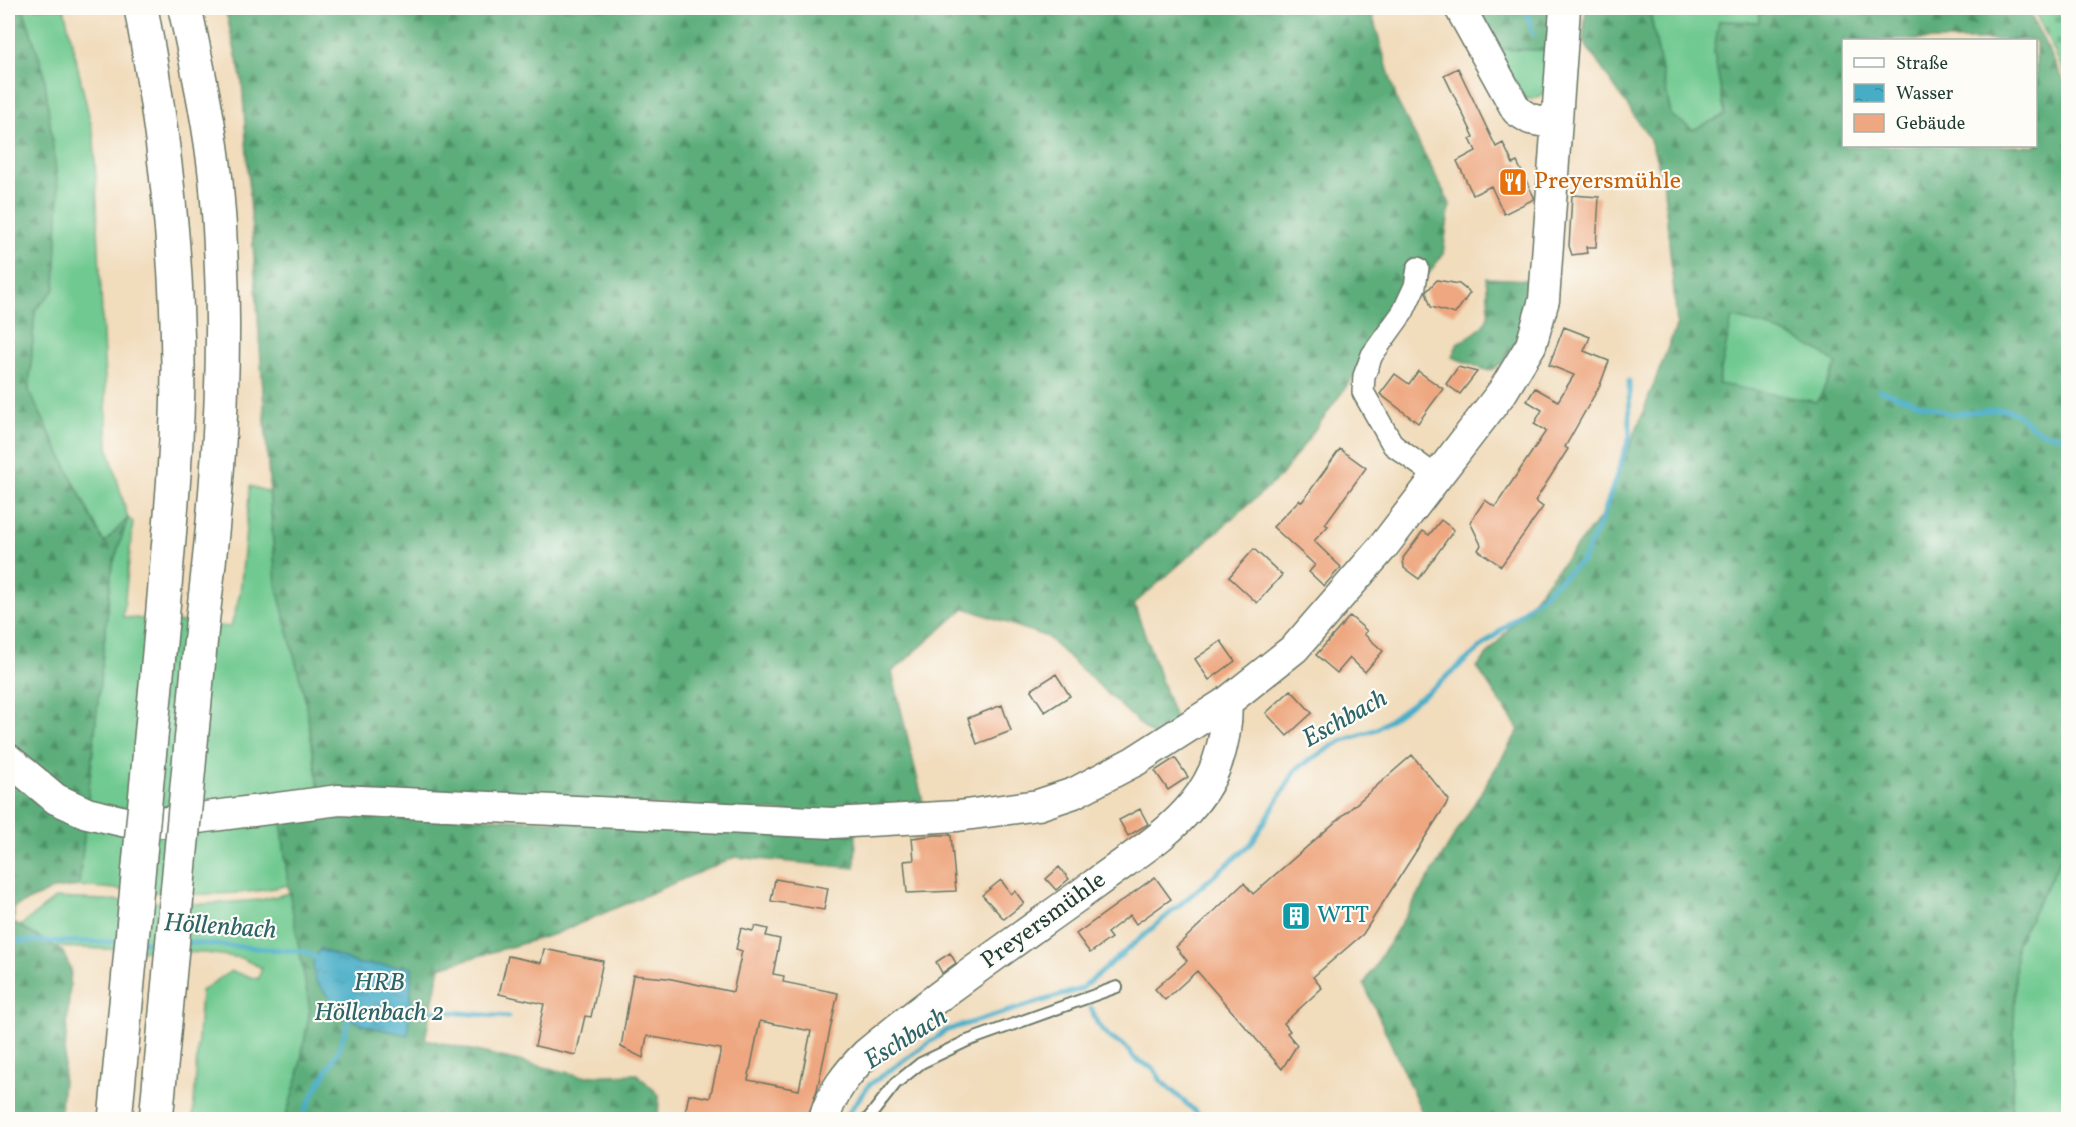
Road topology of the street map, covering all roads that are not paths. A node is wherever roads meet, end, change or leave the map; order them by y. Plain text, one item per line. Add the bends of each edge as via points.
1 (141, 8) edge
2 (185, 8) edge
3 (1460, 8) edge
4 (1565, 8) edge
5 (1556, 124) junction
6 (1418, 268) dead end
7 (1437, 477) junction
8 (1227, 702) junction
9 (8, 759) edge
10 (1117, 987) dead end
11 (116, 1119) edge
12 (156, 1119) edge
13 (824, 1119) edge
14 (867, 1119) edge

1 - 11 highway, bridge via 168,193 178,366 162,621
2 - 12 highway, bridge via 213,159 223,289 222,402 216,513
3 - 5 main road via 1517,111 1530,119
4 - 5 main road
5 - 7 main road via 1544,300 1535,334 1503,391
6 - 7 street via 1403,312 1372,355 1363,392 1393,445
7 - 8 main road via 1325,617 1288,654
8 - 9 main road via 1105,778 1038,805 915,820 832,823 339,800 167,822 130,823 87,813 56,799
8 - 13 main road, Preyersmühle via 1226,735 1219,759 1203,791 1185,813 866,1054 842,1080
10 - 14 lane via 968,1041 921,1063 896,1083

